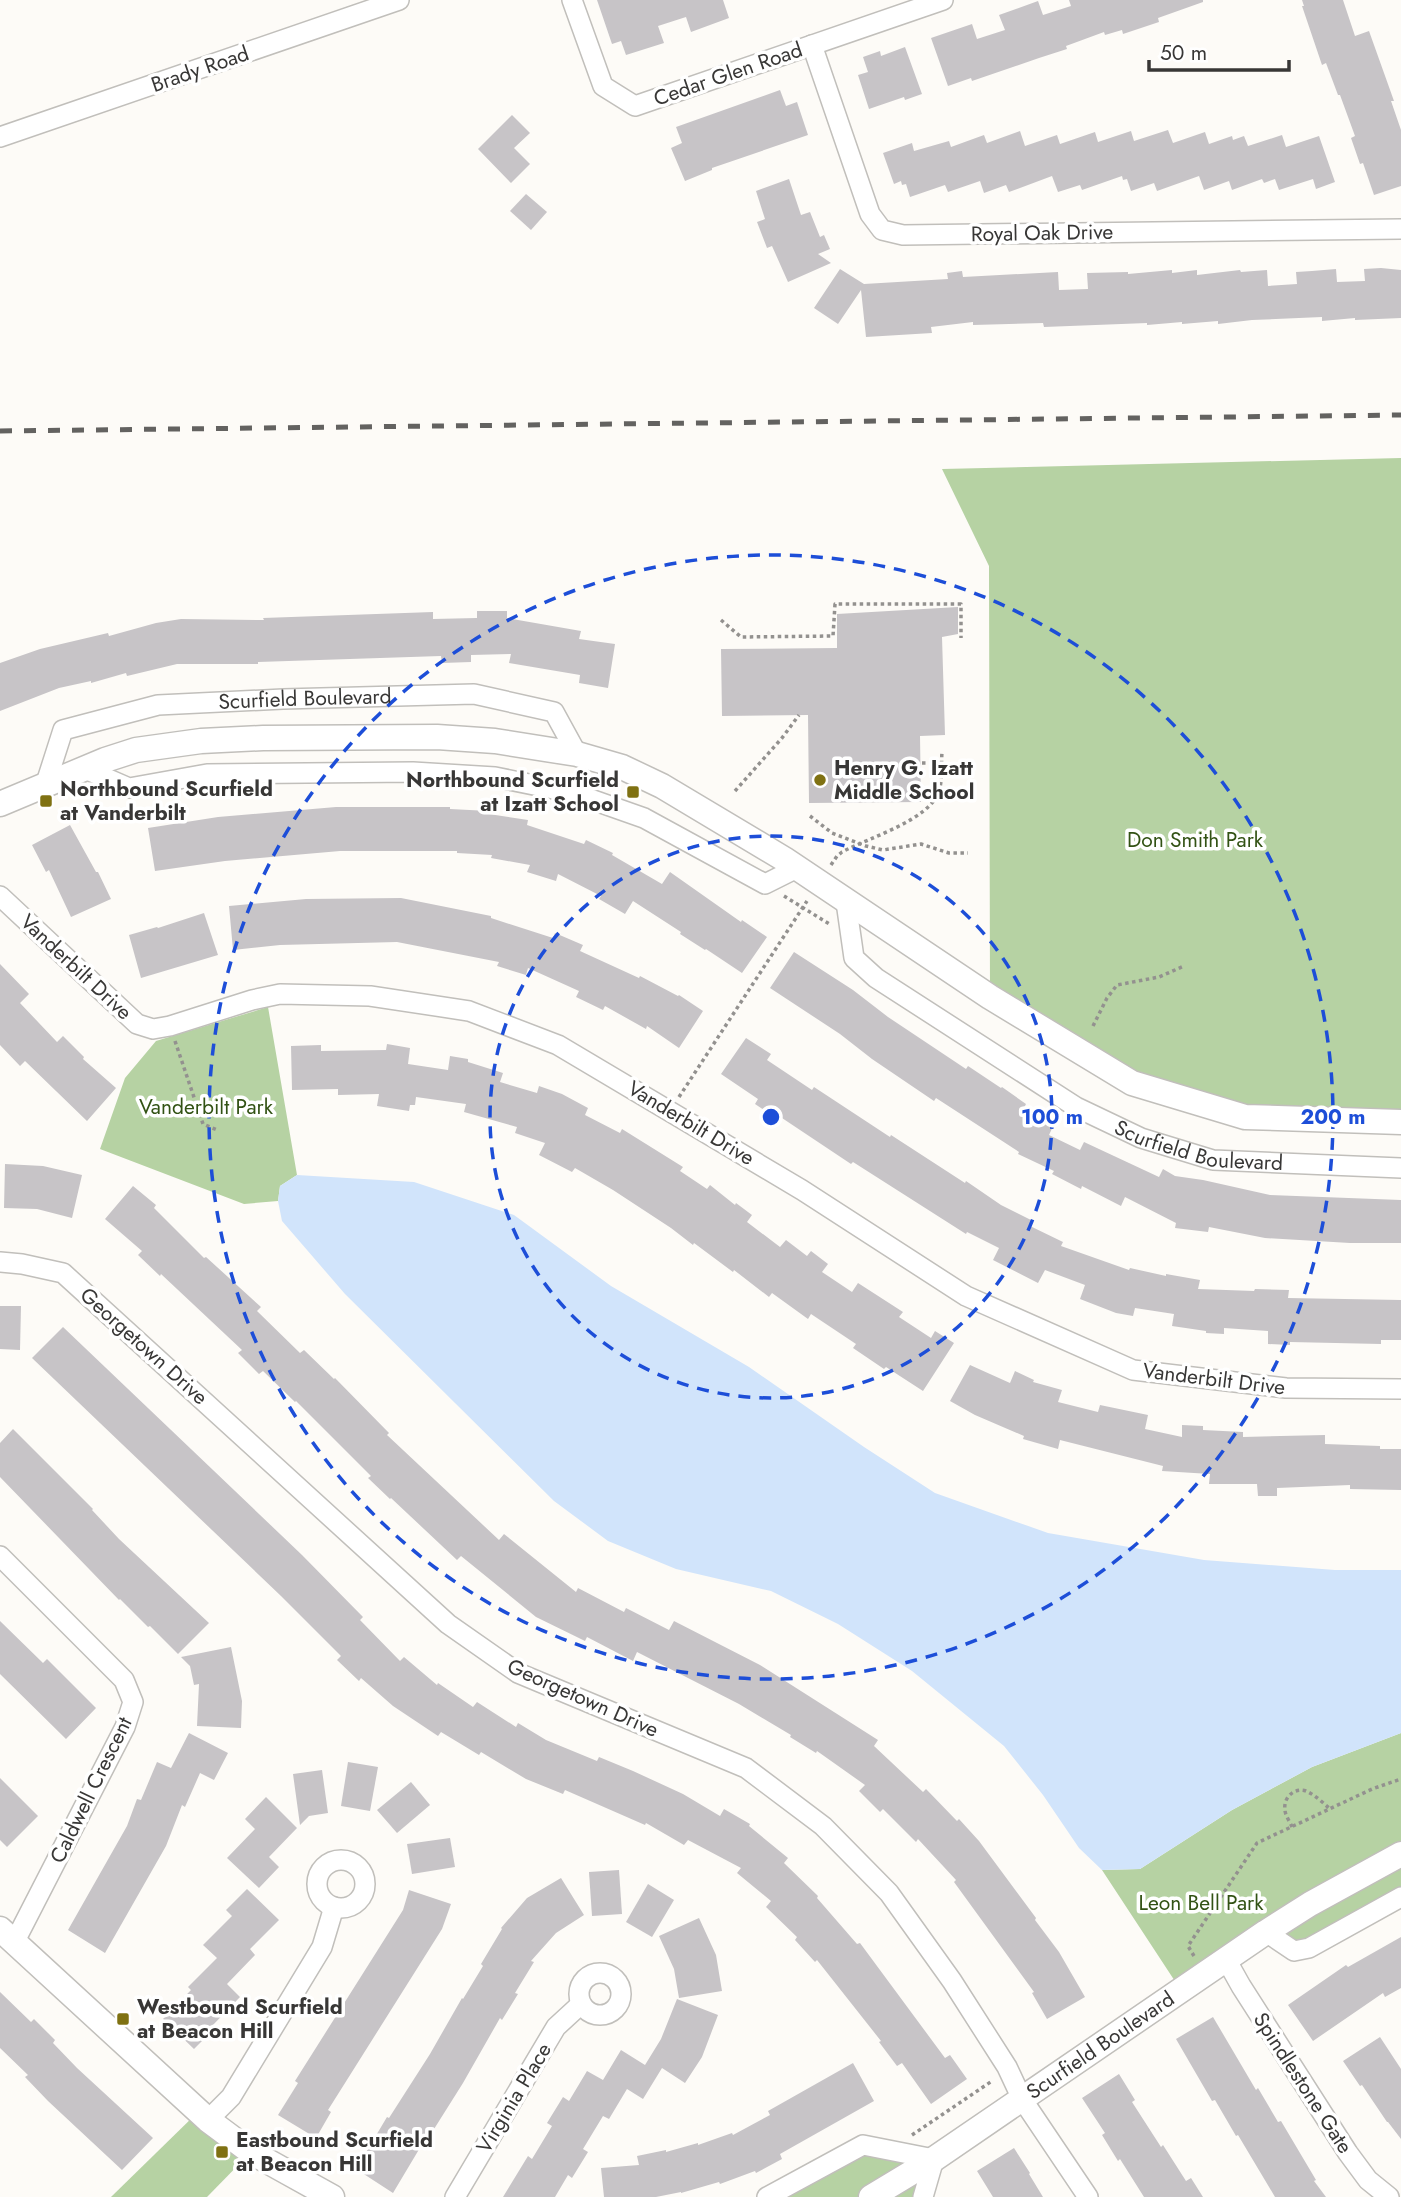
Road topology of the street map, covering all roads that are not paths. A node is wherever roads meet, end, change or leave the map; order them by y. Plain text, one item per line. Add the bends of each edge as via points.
1 (399, 0) edge
2 (572, 0) edge
3 (943, 0) edge
4 (812, 45) junction
5 (0, 137) edge
6 (1401, 229) edge
7 (577, 754) junction
8 (83, 768) junction
9 (46, 783) junction
10 (0, 804) edge
11 (797, 868) junction
12 (0, 896) edge
13 (846, 902) junction
14 (1401, 1122) edge
15 (1401, 1168) edge
16 (0, 1262) edge
17 (1401, 1389) edge
18 (0, 1556) edge
19 (1401, 1854) edge
20 (1401, 1898) edge
21 (334, 1907) dead end
22 (1266, 1932) junction
23 (7, 1936) edge
24 (1227, 1961) junction
25 (581, 2004) dead end
26 (1022, 2099) junction
27 (208, 2120) junction
28 (934, 2160) junction
29 (332, 2197) edge
30 (455, 2197) edge
31 (767, 2197) edge
32 (871, 2197) edge
33 (923, 2197) edge
34 (1088, 2197) edge
35 (1389, 2197) edge

1 - 5 street, Brady Road
2 - 4 street, Cedar Glen Road via 603,86 635,106
3 - 4 street, Cedar Glen Road
4 - 6 street, Royal Oak Drive via 870,214 882,230 903,235
7 - 8 street, Scurfield Boulevard via 437,737 263,738 136,750
7 - 9 street, Scurfield Boulevard via 555,712 474,694 283,698 158,705 63,730
7 - 11 street, Scurfield Boulevard via 622,767 662,786
8 - 9 street, Scurfield Boulevard
8 - 11 street via 129,788 207,774 413,772 495,777 573,793 644,818 765,884
9 - 10 street, Scurfield Boulevard
11 - 13 street, Scurfield Boulevard
12 - 17 street, Vanderbilt Drive via 137,1024 153,1029 170,1026 280,995 370,996 469,1011 558,1045 802,1190 966,1296 1133,1370 1286,1388
13 - 14 street, Scurfield Boulevard via 1132,1083 1245,1117
13 - 15 street, Scurfield Boulevard via 854,958 876,978 1076,1107 1141,1138 1213,1160
16 - 26 street, Georgetown Drive via 64,1273 448,1624 518,1674 746,1768 823,1826 889,1893 959,1992
18 - 23 street, Caldwell Crescent via 124,1680 133,1702 125,1727
19 - 22 street, Scurfield Boulevard
20 - 22 street via 1309,1948 1294,1951
21 - 27 street via 322,1947 231,2097
22 - 24 street, Scurfield Boulevard
23 - 27 street
24 - 26 street, Scurfield Boulevard
24 - 35 street, Spindlestone Gate via 1348,2153 1368,2180
25 - 30 street, Virginia Place via 556,2027
26 - 28 street, Scurfield Boulevard
26 - 34 street, Georgetown Drive
27 - 29 street via 251,2152
28 - 31 street via 863,2145
28 - 32 street, Scurfield Boulevard
28 - 33 street

